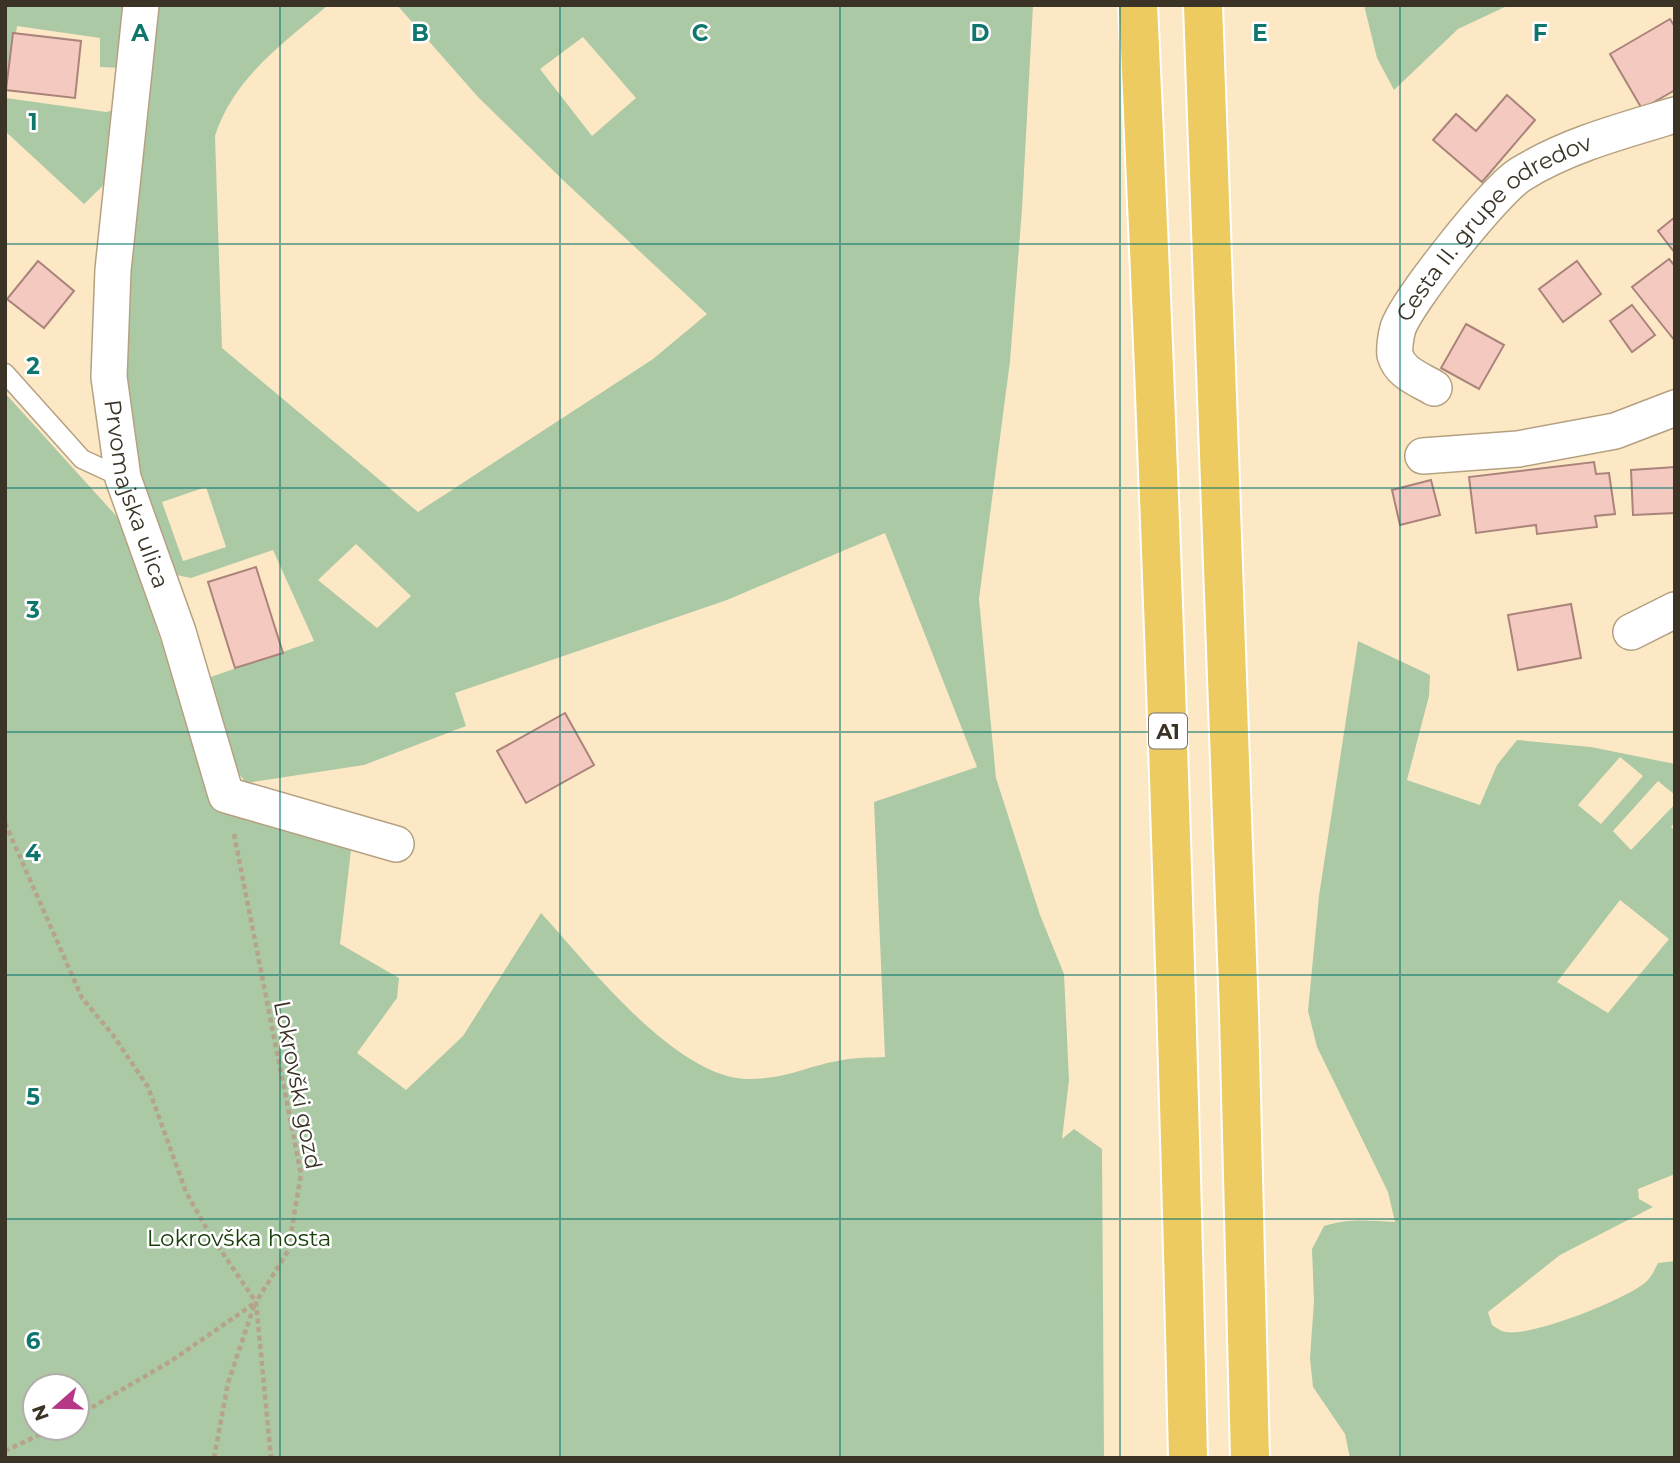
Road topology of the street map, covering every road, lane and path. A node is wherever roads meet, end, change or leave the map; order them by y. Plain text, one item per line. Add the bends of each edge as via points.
1 (141, 5) edge
2 (1138, 5) edge
3 (1203, 5) edge
4 (1675, 115) edge
5 (5, 373) edge
6 (1434, 388) dead end
7 (1675, 408) edge
8 (1423, 456) dead end
9 (123, 478) junction
10 (1675, 610) edge
11 (1632, 632) dead end
12 (226, 795) junction
13 (5, 823) edge
14 (396, 844) dead end
15 (256, 1302) junction
16 (91, 1408) edge
17 (24, 1442) edge
18 (5, 1451) edge
19 (214, 1458) edge
20 (271, 1458) edge
21 (1188, 1458) edge
22 (1250, 1458) edge

1 - 9 street, Prvomajska ulica via 112,283 109,377
2 - 21 highway, A1 via 1178,1004
3 - 22 highway via 1240,1014
4 - 6 street, Cesta II. grupe odredov via 1576,145 1518,176 1469,228 1398,328 1395,353 1403,370
5 - 9 lane via 82,459
7 - 8 street via 1615,431 1518,449
9 - 12 street, Prvomajska ulica via 177,632
10 - 11 street
12 - 14 street
12 - 15 path, Lokrovški gozd via 301,1174 288,1251
13 - 15 path via 82,998 148,1087 186,1192
15 - 16 path via 171,1361
15 - 19 path via 228,1383
15 - 20 path
17 - 18 path

